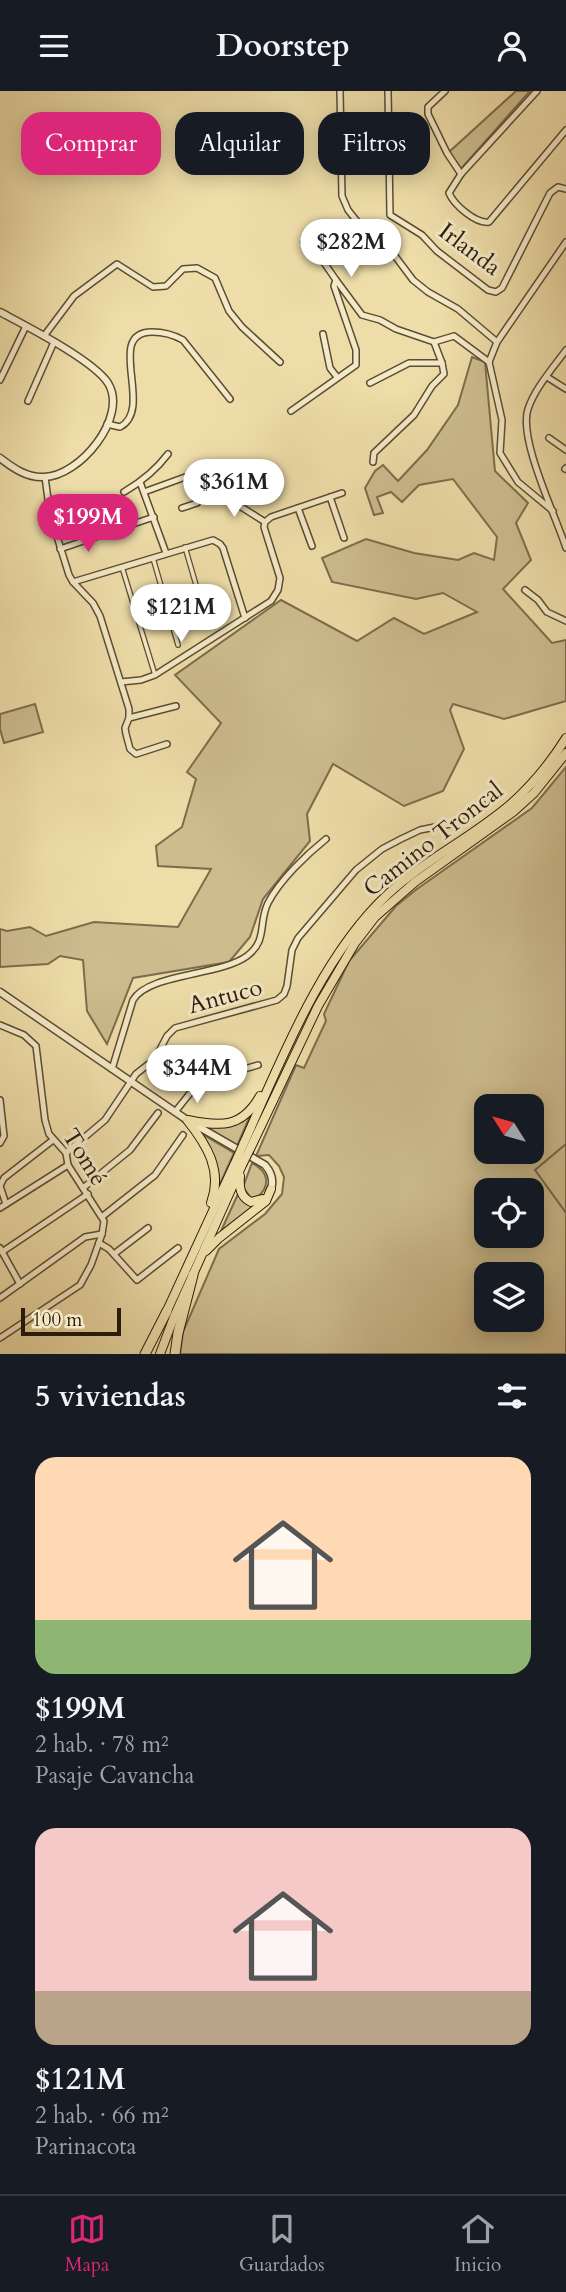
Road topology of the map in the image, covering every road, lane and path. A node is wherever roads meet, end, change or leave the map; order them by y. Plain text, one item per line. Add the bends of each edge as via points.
1 (340, 91) edge
2 (388, 91) edge
3 (445, 91) edge
4 (537, 91) edge
5 (566, 130) edge
6 (461, 174) junction
7 (566, 189) edge
8 (304, 242) dead end
9 (566, 242) edge
10 (336, 280) junction
11 (0, 312) edge
12 (26, 326) junction
13 (323, 334) dead end
14 (44, 337) junction
15 (54, 342) junction
16 (434, 342) junction
17 (497, 342) junction
18 (566, 350) edge
19 (280, 362) dead end
20 (489, 362) junction
21 (442, 363) junction
22 (337, 377) junction
23 (547, 377) junction
24 (0, 380) edge
25 (370, 383) dead end
26 (566, 389) edge
27 (230, 399) dead end
28 (28, 401) dead end
29 (291, 411) dead end
30 (107, 424) junction
31 (549, 438) dead end
32 (566, 450) edge
33 (168, 454) dead end
34 (0, 459) edge
35 (373, 462) dead end
36 (45, 477) junction
37 (140, 482) junction
38 (216, 491) dead end
39 (124, 492) dead end
40 (144, 492) junction
41 (342, 493) dead end
42 (330, 497) junction
43 (94, 501) dead end
44 (182, 508) dead end
45 (298, 508) junction
46 (553, 511) junction
47 (50, 514) junction
48 (154, 517) junction
49 (265, 522) junction
50 (118, 529) dead end
51 (107, 533) dead end
52 (344, 538) dead end
53 (312, 546) dead end
54 (185, 547) junction
55 (566, 548) edge
56 (60, 549) junction
57 (166, 553) junction
58 (153, 558) junction
59 (122, 568) junction
60 (73, 582) junction
61 (525, 590) dead end
62 (205, 616) dead end
63 (245, 618) junction
64 (566, 621) edge
65 (178, 645) dead end
66 (155, 675) junction
67 (121, 682) junction
68 (176, 706) dead end
69 (129, 718) junction
70 (566, 738) edge
71 (167, 744) dead end
72 (566, 753) edge
73 (482, 803) dead end
74 (326, 839) dead end
75 (0, 992) edge
76 (0, 1025) edge
77 (192, 1052) dead end
78 (281, 1061) junction
79 (258, 1065) dead end
80 (112, 1069) junction
81 (199, 1082) junction
82 (131, 1083) junction
83 (0, 1100) edge
84 (1, 1109) edge
85 (175, 1112) junction
86 (158, 1113) dead end
87 (187, 1120) junction
88 (183, 1135) dead end
89 (53, 1140) junction
90 (0, 1143) edge
91 (247, 1147) junction
92 (66, 1153) junction
93 (68, 1165) junction
94 (239, 1165) junction
95 (83, 1188) junction
96 (271, 1189) junction
97 (88, 1194) junction
98 (3, 1206) edge
99 (103, 1216) junction
100 (148, 1228) dead end
101 (102, 1234) junction
102 (99, 1243) junction
103 (178, 1248) dead end
104 (1, 1250) edge
105 (194, 1250) junction
106 (114, 1254) junction
107 (200, 1259) junction
108 (193, 1275) junction
109 (19, 1284) junction
110 (0, 1298) edge
111 (167, 1311) junction
112 (0, 1327) edge
113 (2, 1336) edge
114 (145, 1354) edge
115 (151, 1354) edge
116 (160, 1354) edge
117 (175, 1354) edge

1 - 17 street via 342,196 348,210 364,230 389,248 413,280
2 - 7 street, Irlanda via 390,215 422,235 488,290 502,288 550,193 558,187
3 - 6 street via 428,107 428,114
4 - 6 street
5 - 6 street via 489,222 480,222 452,200 449,193
8 - 10 street
9 - 17 street
10 - 16 street via 362,315
10 - 22 street via 334,286 356,350 356,365
11 - 12 street
12 - 14 street
12 - 24 street
13 - 22 street via 330,368
14 - 15 street
14 - 19 street via 74,296 117,264 153,287 166,286 183,269 197,268 215,278 229,311
15 - 28 street
15 - 30 street via 108,383 114,403
16 - 20 street via 454,335
16 - 21 street
17 - 20 street
18 - 23 street
20 - 46 street via 502,420 500,453 518,482
21 - 25 street via 409,363
21 - 35 street via 444,374 414,415 374,453
22 - 29 street
23 - 26 street
23 - 46 street via 531,402 526,422 529,444
27 - 30 street via 183,340 145,333 133,339 130,349 133,390 129,420 120,427
30 - 36 street via 83,458 64,473
31 - 32 street
33 - 37 street
34 - 36 street via 23,473
36 - 47 street
37 - 39 street
37 - 40 street
38 - 49 street
40 - 44 street via 187,476 197,503
40 - 48 street
41 - 42 street
42 - 45 street
42 - 52 street
43 - 47 street
45 - 49 street
45 - 53 street
46 - 55 street
47 - 56 street
48 - 50 street
48 - 57 street
49 - 63 street via 280,585 271,600
51 - 56 street
54 - 57 street
54 - 62 street
54 - 63 street via 209,540 220,544
56 - 60 street
57 - 58 street
58 - 59 street
58 - 65 street
59 - 60 street
59 - 66 street
60 - 67 street via 97,609
61 - 64 street via 547,612
63 - 66 street
66 - 67 street
67 - 69 street
68 - 69 street
69 - 71 street via 125,728 133,753
70 - 78 main road, Camino Troncal via 511,803 416,871 372,910 350,936
72 - 91 main road, Camino Troncal via 513,812 415,881 369,926 318,1006
73 - 82 street, Antuco via 450,824 420,830 366,861 298,938 284,994 277,1000 175,1028 155,1059
74 - 80 street via 300,862 269,901 261,940 247,955 139,991
75 - 80 street
76 - 89 street, Tomé via 36,1046 45,1120
77 - 81 street
78 - 87 main road via 245,1117 226,1124
78 - 91 main road, Camino Troncal
79 - 81 street
80 - 82 street
81 - 85 street
82 - 85 street
82 - 92 street, Antuco via 97,1128
83 - 84 street
84 - 90 street via 4,1136
85 - 87 street
86 - 95 street via 131,1150
87 - 96 street via 265,1165
87 - 105 main road via 210,1153 216,1177
88 - 99 street via 155,1175
89 - 92 street, Tomé
89 - 98 street via 4,1178
91 - 94 main road, Camino Troncal, bridge
92 - 93 street, Tomé
93 - 95 street, Tomé
93 - 98 street
94 - 96 main road via 241,1193 247,1200 258,1201
94 - 105 main road, Camino Troncal
94 - 107 main road, Camino Troncal
95 - 97 street, Tomé
96 - 107 main road via 266,1201
97 - 99 street, Tomé
97 - 104 street
99 - 101 street, Tomé
100 - 106 street
101 - 102 street, Tomé
101 - 109 street via 85,1237
102 - 106 street
102 - 113 street, Tomé via 80,1285
103 - 106 street via 137,1280
104 - 109 street
105 - 111 main road, Camino Troncal
107 - 108 main road, Camino Troncal
108 - 116 main road, Camino Troncal
108 - 117 highway
109 - 110 street
111 - 114 highway
111 - 115 main road, Camino Troncal
112 - 113 street

